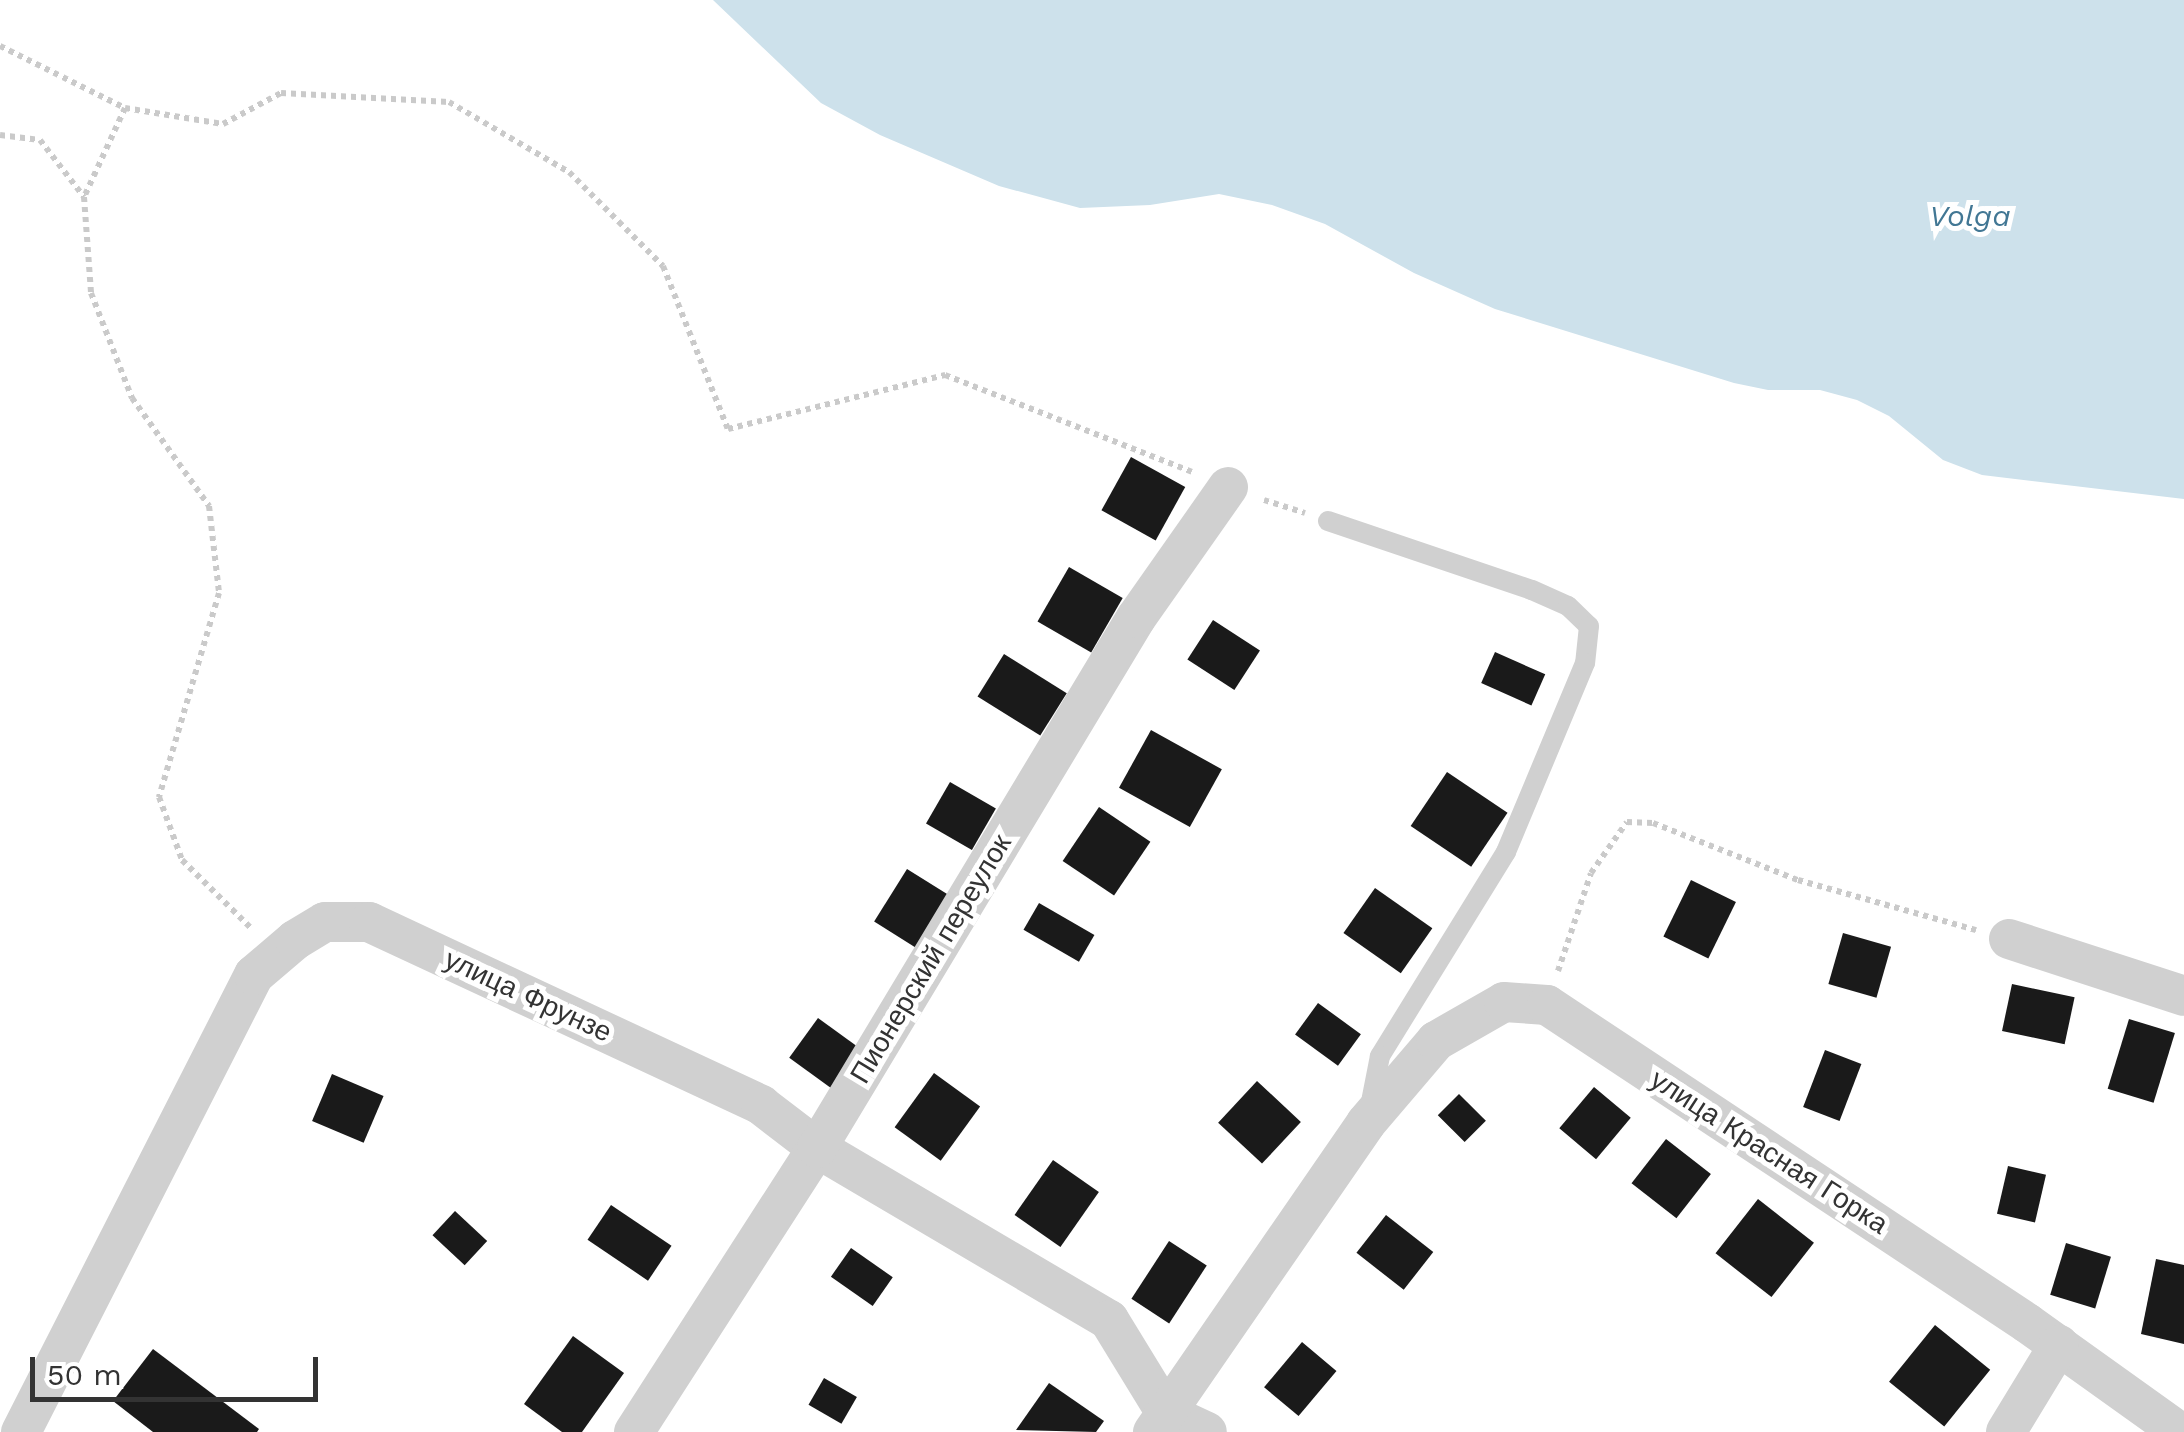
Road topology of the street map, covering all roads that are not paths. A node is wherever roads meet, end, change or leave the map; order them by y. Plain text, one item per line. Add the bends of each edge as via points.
1 (1228, 487) road end
2 (1328, 522) road end
3 (2009, 939) road end
4 (2184, 996) edge
5 (1366, 1124) junction
6 (817, 1148) junction
7 (2059, 1346) junction
8 (1159, 1422) edge
9 (22, 1432) edge
10 (634, 1432) edge
11 (1207, 1432) edge
12 (2006, 1432) edge
13 (2179, 1432) edge

1 - 6 street, Пионерский переулок via 1136,618
2 - 5 lane via 1532,590 1568,606 1589,626 1585,663 1506,852 1380,1056
3 - 4 street
5 - 7 street, улица Красная Горка via 1436,1041 1504,1002 1547,1005
5 - 8 street
6 - 8 street, улица Фрунзе via 1109,1320
6 - 9 street, улица Фрунзе via 761,1105 369,922 325,922 254,975
6 - 10 street, Пионерский переулок
7 - 12 street
7 - 13 street, улица Красная Горка
8 - 11 street

